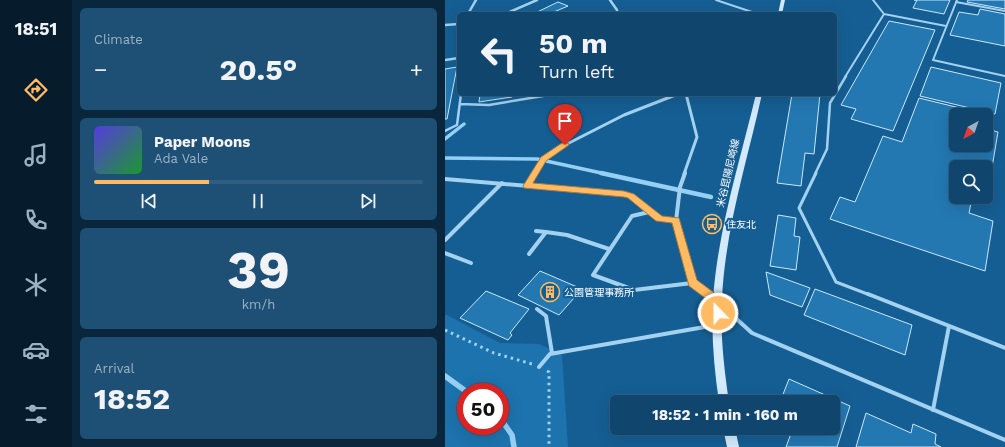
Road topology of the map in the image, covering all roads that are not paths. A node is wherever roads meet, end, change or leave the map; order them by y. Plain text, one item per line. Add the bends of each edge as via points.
1 (476, 0) edge
2 (537, 0) edge
3 (610, 0) edge
4 (715, 0) edge
5 (783, 0) edge
6 (873, 0) edge
7 (957, 1) edge
8 (1005, 11) edge
9 (469, 12) edge
10 (510, 12) edge
11 (617, 12) edge
12 (751, 12) edge
13 (780, 12) edge
14 (884, 14) junction
15 (457, 24) edge
16 (445, 25) edge
17 (946, 26) junction
18 (457, 58) edge
19 (445, 60) edge
20 (1005, 76) edge
21 (837, 91) edge
22 (461, 96) edge
23 (543, 96) edge
24 (673, 96) edge
25 (687, 96) edge
26 (759, 96) edge
27 (834, 96) edge
28 (460, 104) junction
29 (445, 131) edge
30 (445, 179) edge
31 (502, 183) junction
32 (527, 186) junction
33 (649, 212) junction
34 (676, 220) junction
35 (536, 230) dead end
36 (546, 232) junction
37 (445, 240) edge
38 (609, 249) junction
39 (445, 253) edge
40 (529, 254) dead end
41 (471, 263) dead end
42 (693, 283) junction
43 (718, 302) junction
44 (537, 309) dead end
45 (718, 325) junction
46 (949, 326) junction
47 (1005, 348) edge
48 (553, 353) junction
49 (539, 367) road end
50 (723, 395) edge
51 (933, 410) junction
52 (730, 435) edge
53 (1005, 440) edge
54 (733, 447) edge

1 - 9 street
2 - 10 street
3 - 11 street
4 - 12 lane
5 - 13 main road
6 - 14 lane
7 - 8 lane
7 - 17 lane
14 - 17 lane
14 - 21 lane
15 - 16 street
17 - 20 lane via 933,60
18 - 19 street
22 - 28 lane
23 - 28 lane via 489,105
24 - 32 street via 624,115 565,145 544,159
25 - 34 street via 697,137 680,187
26 - 43 main road, 米谷昆陽尼崎線 via 725,240
27 - 46 lane via 830,103 827,149 799,208 836,282
28 - 29 lane via 457,125
30 - 31 street
31 - 32 street
31 - 37 street
32 - 33 street via 624,194 631,196
33 - 34 street via 659,219
33 - 38 street via 632,216
34 - 42 street
35 - 36 street
36 - 38 street via 567,235
36 - 40 street
38 - 42 street via 593,275 634,290
39 - 41 street
42 - 43 street
43 - 45 main road, 米谷昆陽尼崎線
43 - 51 lane via 752,333
44 - 48 lane via 546,316
45 - 48 lane
45 - 50 main road, 米谷昆陽尼崎線
46 - 47 lane
46 - 51 lane
48 - 49 lane
51 - 53 lane
52 - 54 main road

